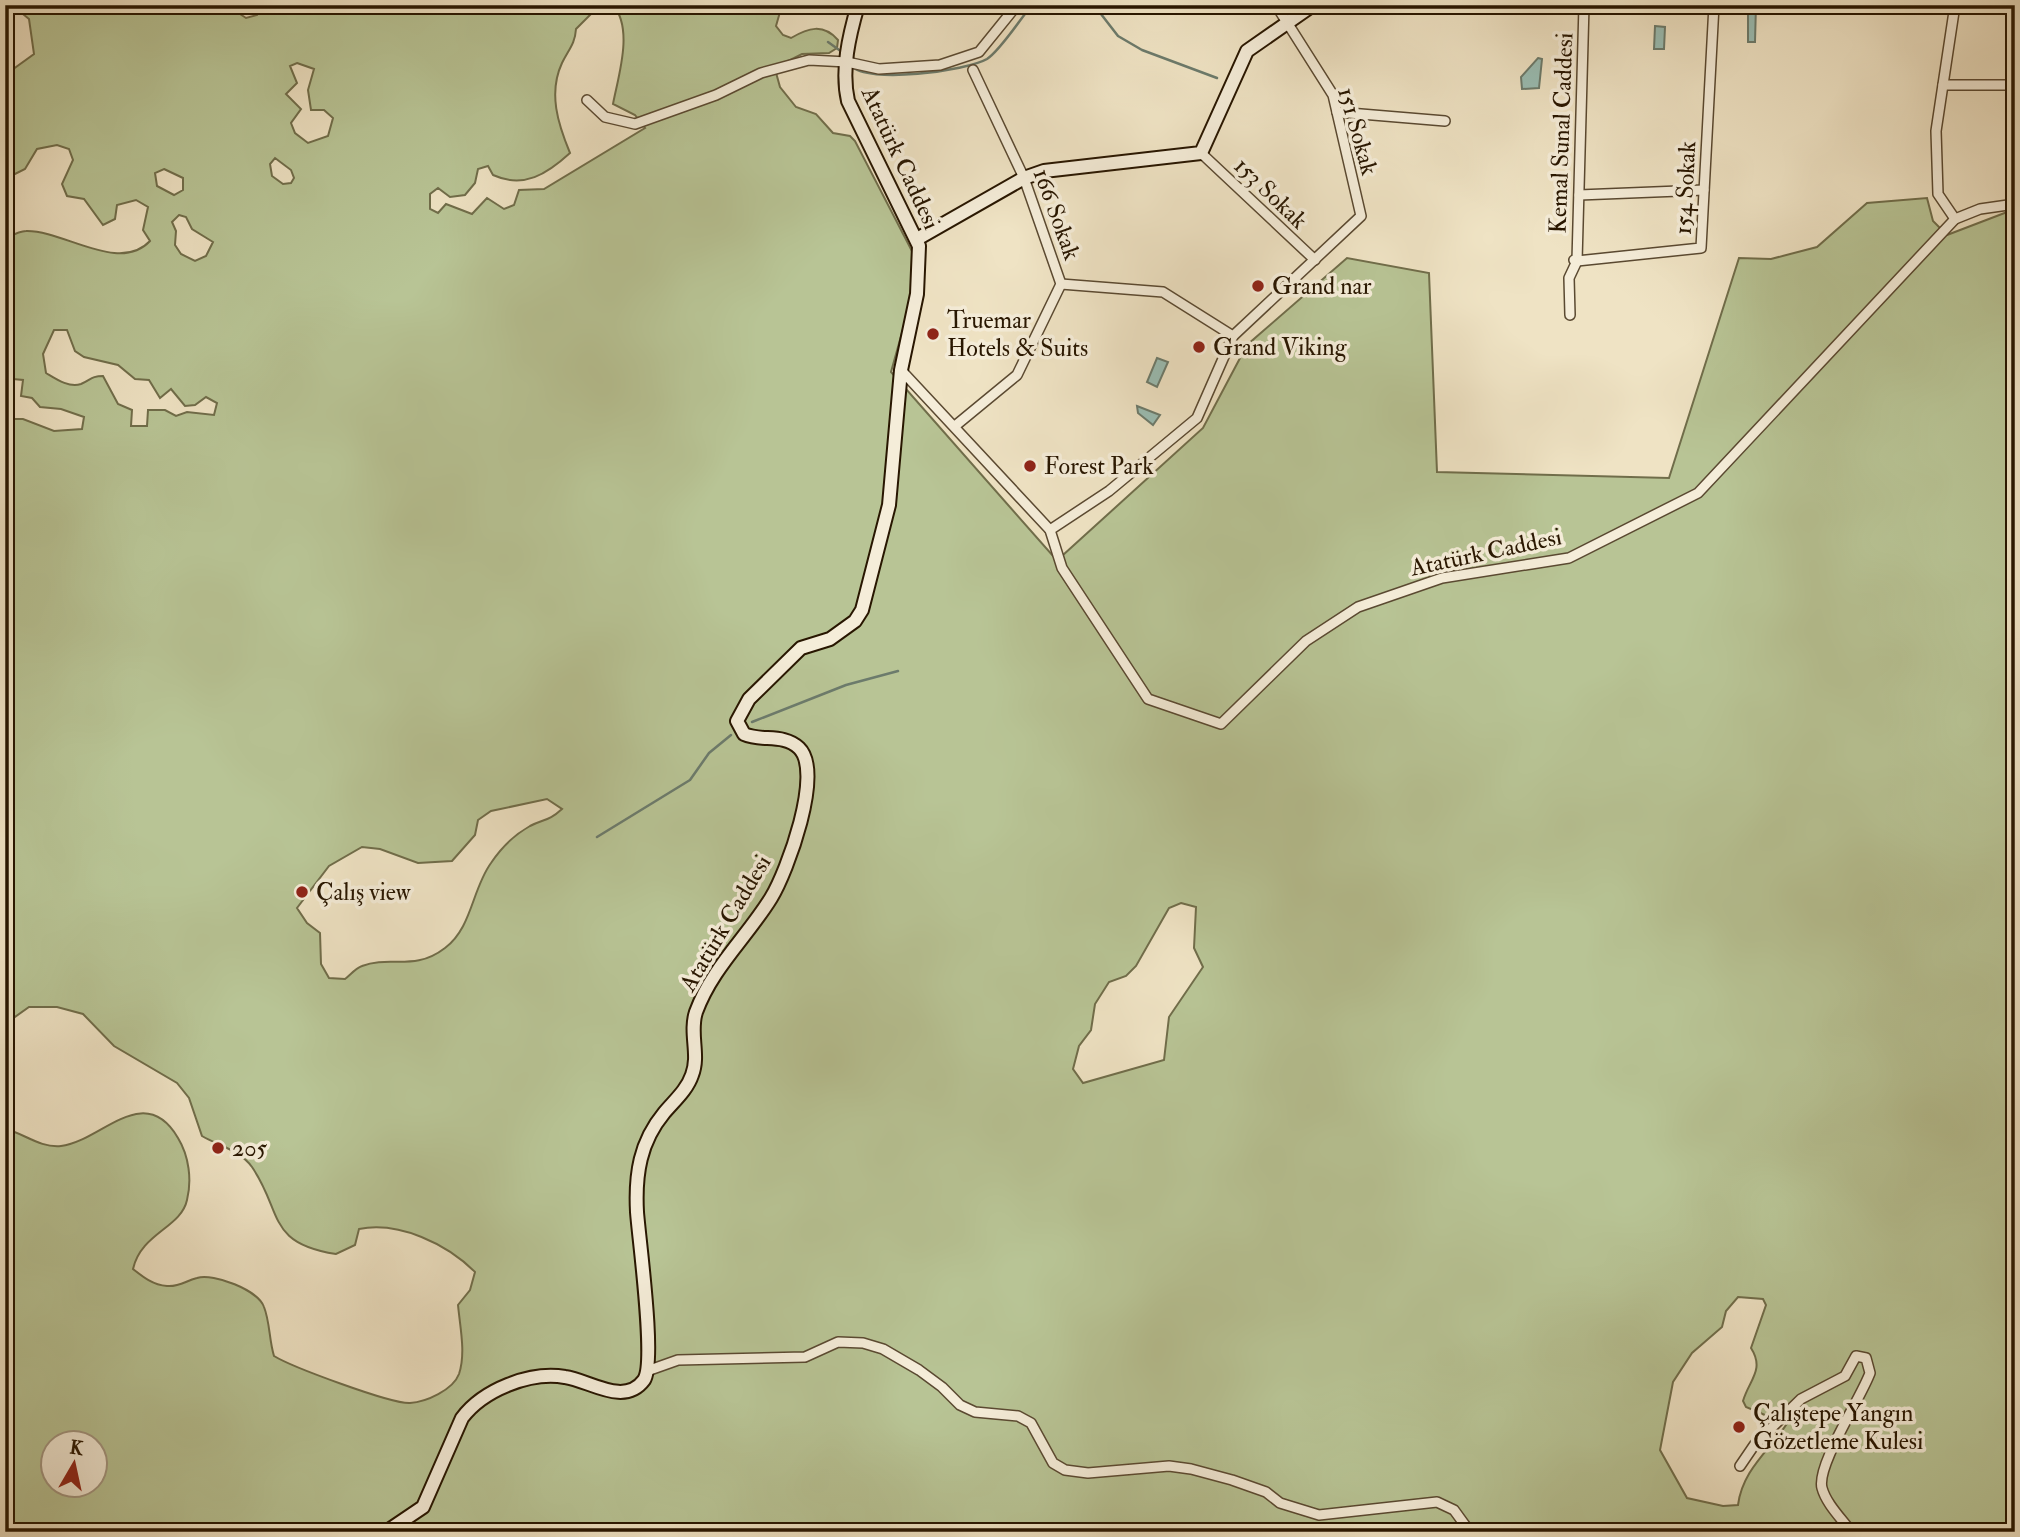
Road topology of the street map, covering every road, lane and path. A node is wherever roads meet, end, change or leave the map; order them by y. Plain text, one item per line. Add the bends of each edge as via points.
1 (858, 5) edge
2 (1017, 5) edge
3 (1276, 5) edge
4 (1313, 5) edge
5 (1584, 5) edge
6 (1714, 5) edge
7 (1955, 5) edge
8 (1286, 22) junction
9 (847, 62) junction
10 (974, 70) dead end
11 (1943, 85) junction
12 (2015, 85) edge
13 (587, 100) dead end
14 (1337, 112) junction
15 (1445, 121) dead end
16 (1202, 153) junction
17 (1024, 178) junction
18 (1704, 190) junction
19 (1579, 195) junction
20 (2015, 204) edge
21 (1955, 219) junction
22 (917, 239) junction
23 (1315, 260) junction
24 (1574, 260) junction
25 (1061, 284) junction
26 (1570, 315) dead end
27 (1233, 336) junction
28 (901, 370) junction
29 (955, 426) junction
30 (1050, 530) junction
31 (647, 1371) junction
32 (1740, 1466) dead end
33 (386, 1532) edge
34 (1470, 1532) edge
35 (1860, 1532) edge

1 - 9 street, Atatürk Caddesi
2 - 9 street via 979,52 959,61 917,69 879,69
3 - 8 street, 151 Sokak
4 - 8 street
5 - 19 street, Kemal Sunal Caddesi
6 - 18 street, 154 Sokak
7 - 11 street
8 - 14 street, 151 Sokak via 1333,95
8 - 16 street via 1247,51
9 - 13 street via 809,60 761,73 716,95 635,124 605,117
9 - 22 street, Atatürk Caddesi via 848,101
10 - 17 street, 166 Sokak
11 - 12 street
11 - 21 street via 1936,131 1938,194
14 - 15 street
14 - 23 street, 151 Sokak via 1361,216
16 - 17 street via 1066,166
16 - 23 street, 153 Sokak
17 - 22 street
17 - 25 street, 166 Sokak
18 - 19 street
18 - 24 street, 154 Sokak via 1702,247
19 - 24 street, Kemal Sunal Caddesi
20 - 21 street via 1980,209
21 - 30 street, Atatürk Caddesi via 1698,493 1569,558 1442,578 1359,607 1306,641 1221,724 1148,699 1062,568
22 - 28 street, Atatürk Caddesi via 917,294
23 - 27 street
24 - 26 street, Kemal Sunal Caddesi via 1569,278
25 - 27 street via 1163,292
25 - 29 street, 166 Sokak via 1017,375
27 - 30 street via 1197,418 1109,491
28 - 29 street, Atatürk Caddesi
28 - 31 street, Atatürk Caddesi via 889,505 862,610 830,639 801,648 738,716 744,734 784,739 800,749 806,759 807,790 786,871 701,1000 695,1017 693,1074 652,1128 640,1153 637,1210
29 - 30 street, Atatürk Caddesi
31 - 33 street via 640,1384 623,1391 606,1392 565,1377 543,1376 502,1388 477,1403 462,1418 423,1507
31 - 34 street via 678,1360 805,1357 838,1342 863,1343 919,1370 960,1405 975,1412 1018,1416 1031,1423 1053,1463 1066,1470 1191,1469 1266,1492 1280,1503 1319,1515 1437,1502 1454,1510
32 - 35 street via 1755,1444 1801,1399 1845,1376 1856,1356 1869,1362 1870,1373 1822,1475 1822,1487 1849,1529

